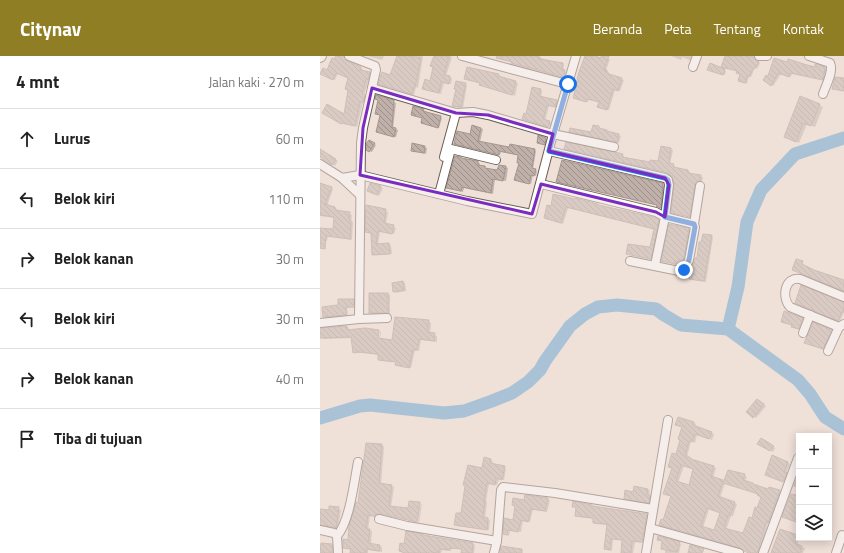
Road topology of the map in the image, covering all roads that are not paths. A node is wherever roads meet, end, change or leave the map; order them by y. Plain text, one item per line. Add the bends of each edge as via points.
1 (349, 56) edge
2 (462, 56) edge
3 (576, 56) edge
4 (697, 56) edge
5 (759, 56) edge
6 (767, 56) edge
7 (808, 56) edge
8 (693, 67) dead end
9 (568, 84) junction
10 (372, 88) junction
11 (823, 94) dead end
12 (456, 113) junction
13 (553, 134) junction
14 (614, 147) dead end
15 (549, 151) junction
16 (496, 160) dead end
17 (320, 164) edge
18 (360, 175) junction
19 (342, 178) junction
20 (540, 184) junction
21 (700, 186) dead end
22 (437, 193) junction
23 (360, 194) junction
24 (665, 217) junction
25 (694, 224) junction
26 (630, 261) dead end
27 (655, 265) junction
28 (844, 296) edge
29 (810, 315) junction
30 (387, 318) dead end
31 (359, 319) junction
32 (320, 323) edge
33 (842, 325) edge
34 (803, 333) dead end
35 (828, 352) dead end
36 (668, 420) dead end
37 (358, 462) dead end
38 (796, 463) edge
39 (653, 509) junction
40 (379, 519) dead end
41 (650, 528) junction
42 (320, 530) edge
43 (842, 535) dead end
44 (337, 536) junction
45 (497, 541) junction
46 (338, 553) edge
47 (494, 553) edge
48 (646, 553) edge
49 (739, 553) edge
50 (763, 553) edge
51 (836, 553) edge

1 - 10 street via 376,68
2 - 9 street
3 - 9 street
4 - 8 street
5 - 6 street
7 - 11 street via 832,66
9 - 13 street
10 - 12 street
10 - 18 street via 363,128
12 - 13 street via 473,112 488,115
12 - 22 street
13 - 14 street
13 - 15 street
15 - 20 street
15 - 24 street via 665,178 669,185
16 - 22 street via 451,149
17 - 19 street
18 - 19 street
18 - 22 street
18 - 23 street
19 - 23 street
20 - 22 street via 532,214
20 - 24 street via 656,212
21 - 25 street
23 - 31 street
24 - 25 street
24 - 27 street
25 - 27 street via 689,260 684,270
26 - 27 street
28 - 29 street via 800,279 790,280 784,296 786,303
29 - 33 street
29 - 34 street
30 - 31 street
31 - 32 street
33 - 35 street
36 - 39 street
37 - 44 street via 346,518
38 - 50 street
39 - 41 street
39 - 45 street via 503,487
40 - 45 street
41 - 48 street
41 - 49 street
42 - 44 street
43 - 51 street
44 - 46 street
45 - 47 street

